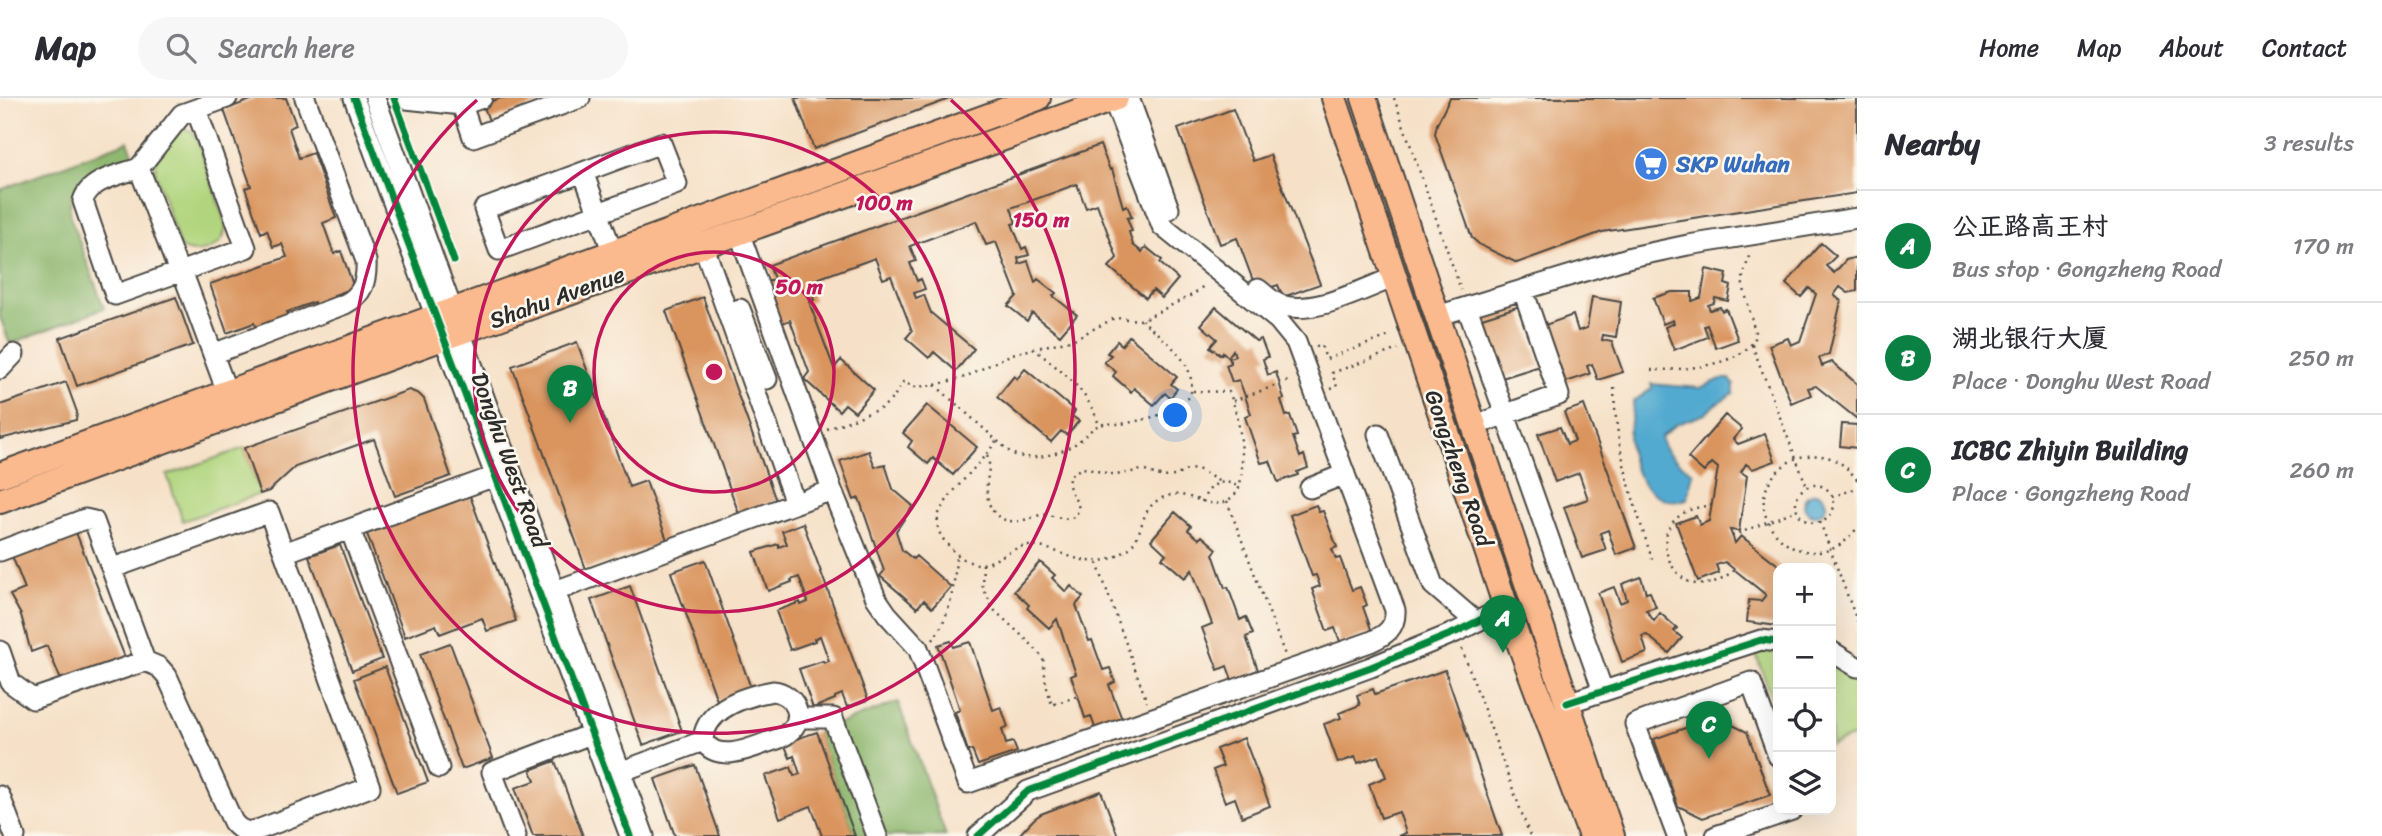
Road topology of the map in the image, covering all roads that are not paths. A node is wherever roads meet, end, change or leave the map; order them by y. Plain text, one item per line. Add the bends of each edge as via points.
1 (227, 98) edge
2 (305, 98) edge
3 (354, 98) edge
4 (375, 98) edge
5 (397, 98) edge
6 (482, 98) edge
7 (580, 98) edge
8 (1038, 98) edge
9 (1119, 98) edge
10 (1334, 98) edge
11 (1366, 98) edge
12 (462, 105) junction
13 (197, 109) junction
14 (139, 168) junction
15 (583, 172) junction
16 (598, 213) junction
17 (1857, 218) edge
18 (739, 232) junction
19 (703, 244) junction
20 (614, 253) junction
21 (181, 271) junction
22 (1393, 278) junction
23 (1523, 290) junction
24 (1467, 307) junction
25 (728, 313) junction
26 (1437, 316) junction
27 (448, 324) junction
28 (14, 354) dead end
29 (213, 354) junction
30 (0, 369) edge
31 (767, 379) dead end
32 (227, 393) junction
33 (1506, 414) junction
34 (1474, 426) junction
35 (1378, 434) dead end
36 (1345, 474) junction
37 (0, 475) edge
38 (495, 476) junction
39 (1311, 488) dead end
40 (832, 490) junction
41 (0, 501) edge
42 (795, 503) junction
43 (350, 529) junction
44 (0, 551) edge
45 (285, 553) junction
46 (113, 568) junction
47 (555, 591) junction
48 (1506, 607) junction
49 (1476, 622) junction
50 (1773, 641) edge
51 (0, 653) edge
52 (1836, 655) edge
53 (145, 661) junction
54 (1857, 667) edge
55 (1603, 691) junction
56 (1567, 703) junction
57 (797, 718) junction
58 (591, 734) junction
59 (704, 741) junction
60 (1777, 752) edge
61 (439, 768) dead end
62 (620, 772) junction
63 (0, 796) edge
64 (1777, 815) edge
65 (15, 836) edge
66 (516, 836) edge
67 (630, 836) edge
68 (644, 836) edge
69 (877, 836) edge
70 (978, 836) edge
71 (1591, 836) edge
72 (1612, 836) edge
73 (1676, 836) edge
74 (1716, 836) edge

1 - 13 street
2 - 29 street via 366,261 366,281 358,295 345,304
3 - 27 street, Donghu West Road
4 - 27 street, Donghu West Road
5 - 12 street
6 - 12 street
7 - 12 street via 473,137
8 - 20 main road, Shahu Avenue
9 - 18 main road, Shahu Avenue
9 - 22 street via 1172,218 1275,302 1294,307 1321,304
9 - 36 street via 1162,226 1292,335
10 - 22 main road, Gongzheng Road
11 - 26 main road, Gongzheng Road
13 - 14 street via 176,119
13 - 21 street via 246,247
14 - 21 street
14 - 21 street via 95,184 83,201 115,295
15 - 16 street
15 - 16 street via 661,143 677,184
15 - 16 street via 484,209 499,250
16 - 20 street
17 - 23 street via 1631,257
18 - 19 main road, Shahu Avenue
18 - 40 street
19 - 25 street
19 - 27 main road, Shahu Avenue
20 - 27 main road, Shahu Avenue
21 - 29 street
22 - 48 main road, Gongzheng Road
23 - 24 street
23 - 33 street via 1559,395
24 - 26 street
24 - 33 street
25 - 31 street via 740,309
25 - 42 street
26 - 34 main road, Gongzheng Road
27 - 32 main road, Shahu Avenue
27 - 38 street, Donghu West Road
27 - 41 main road, Shahu Avenue
27 - 47 street, Donghu West Road
28 - 30 street
29 - 32 street
32 - 37 main road, Shahu Avenue
33 - 34 street
33 - 55 street
34 - 56 main road, Gongzheng Road
35 - 49 street via 1433,585
36 - 39 street
36 - 40 street via 1395,610 1395,623 1388,632 968,783 918,648 876,598
38 - 43 street
38 - 58 street, Donghu West Road
40 - 42 street
42 - 47 street
43 - 45 street
43 - 61 street
44 - 46 street via 91,519 97,523
45 - 46 street via 269,512
45 - 53 street via 370,787 260,829 242,830 233,822 167,676
46 - 53 street
47 - 62 street, Donghu West Road
48 - 49 street
48 - 71 main road, Gongzheng Road
49 - 70 street via 1267,706 1040,785 1020,795
50 - 55 street via 1761,640
51 - 53 street via 12,683 33,699
52 - 54 street
55 - 56 street
56 - 72 main road, Gongzheng Road
57 - 59 street via 789,733 748,750 718,752
57 - 59 street via 796,706 787,695 765,692 718,712 705,727
57 - 69 street via 832,718
58 - 66 street via 492,772
58 - 67 street, Donghu West Road
59 - 62 street
60 - 73 street via 1751,682 1635,724
62 - 68 street, Donghu West Road
63 - 65 street
64 - 74 street

